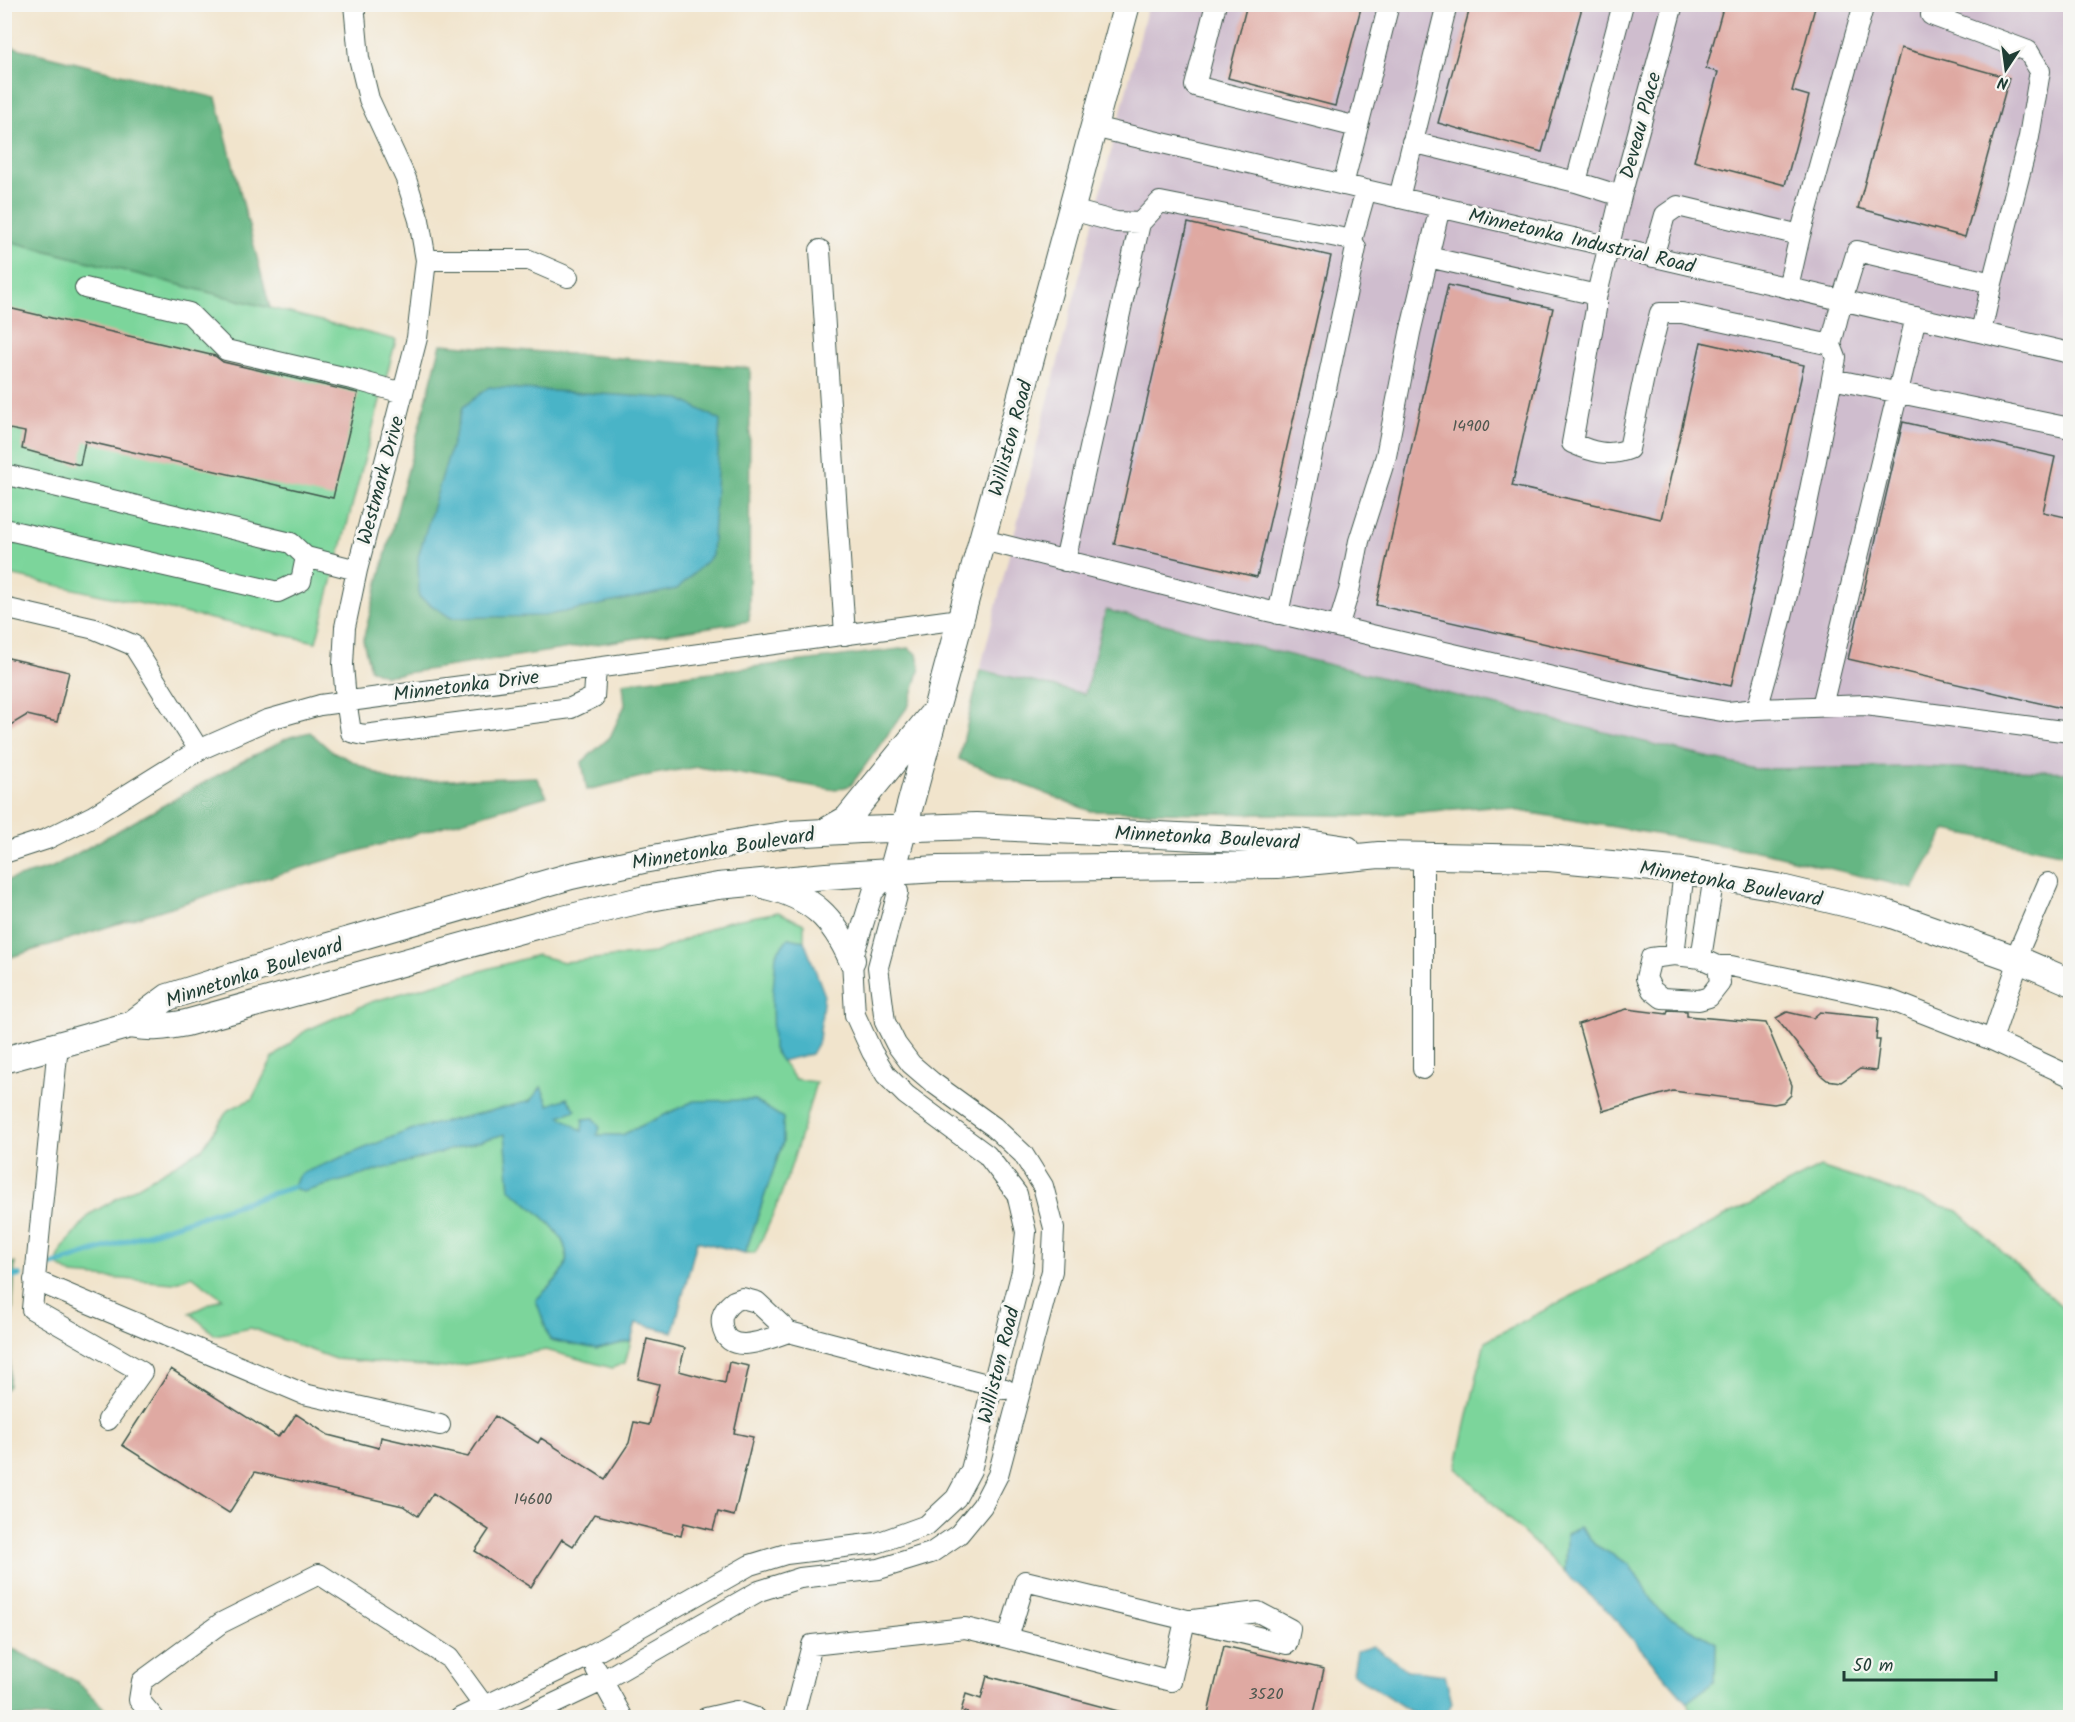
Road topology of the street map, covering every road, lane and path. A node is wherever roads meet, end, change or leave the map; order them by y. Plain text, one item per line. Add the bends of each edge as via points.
1 (354, 4) edge
2 (1127, 4) edge
3 (1216, 4) edge
4 (1389, 4) edge
5 (1448, 4) edge
6 (1623, 4) edge
7 (1673, 4) edge
8 (1864, 4) edge
9 (1931, 15) dead end
10 (1093, 127) junction
11 (1357, 128) junction
12 (1412, 142) junction
13 (1576, 182) junction
14 (1343, 185) junction
15 (1366, 190) junction
16 (1621, 196) junction
17 (1399, 198) junction
18 (1440, 207) junction
19 (1072, 210) junction
20 (1140, 223) junction
21 (1800, 235) junction
22 (1352, 240) junction
23 (1609, 246) junction
24 (820, 250) dead end
25 (1653, 256) junction
26 (1428, 257) junction
27 (426, 260) junction
28 (568, 277) dead end
29 (1992, 283) junction
30 (85, 288) dead end
31 (1788, 288) junction
32 (1592, 296) junction
33 (1842, 300) junction
34 (1916, 317) junction
35 (1981, 332) junction
36 (1831, 345) junction
37 (2070, 353) edge
38 (1832, 379) junction
39 (403, 393) junction
40 (1899, 393) junction
41 (2070, 428) edge
42 (4, 474) edge
43 (4, 529) edge
44 (983, 540) junction
45 (306, 557) junction
46 (1065, 561) junction
47 (357, 570) junction
48 (8, 613) edge
49 (1278, 614) junction
50 (960, 619) junction
51 (1338, 627) junction
52 (845, 635) junction
53 (596, 668) junction
54 (346, 700) junction
55 (1822, 706) junction
56 (1757, 709) junction
57 (935, 710) junction
58 (2070, 732) edge
59 (199, 750) junction
60 (905, 828) junction
61 (823, 832) junction
62 (4, 853) edge
63 (1379, 855) junction
64 (1423, 856) junction
65 (1684, 871) junction
66 (892, 872) junction
67 (1714, 876) junction
68 (754, 883) junction
69 (2048, 883) dead end
70 (1674, 955) junction
71 (2017, 959) junction
72 (852, 960) junction
73 (1709, 962) junction
74 (2070, 982) edge
75 (129, 1025) junction
76 (1992, 1040) junction
77 (58, 1045) junction
78 (4, 1060) edge
79 (1423, 1069) dead end
80 (2070, 1076) edge
81 (34, 1280) junction
82 (789, 1332) dead end
83 (992, 1386) junction
84 (1019, 1392) junction
85 (108, 1420) dead end
86 (440, 1425) dead end
87 (1008, 1638) junction
88 (589, 1656) junction
89 (602, 1681) junction
90 (486, 1712) edge
91 (154, 1718) edge
92 (460, 1718) edge
93 (524, 1718) edge
94 (623, 1718) edge
95 (706, 1718) edge
96 (756, 1718) edge
97 (793, 1718) edge

1 - 27 street, Westmark Drive via 359,58 369,99 406,179
2 - 10 main road, Williston Road
3 - 11 street via 1195,86
4 - 11 street
5 - 12 street
6 - 13 street
7 - 16 street, Deveau Place
8 - 21 street
9 - 29 street via 2028,51 2040,71 2029,137
10 - 14 street, Minnetonka Industrial Road
10 - 19 main road, Williston Road
11 - 14 street
12 - 13 street
12 - 17 street
13 - 16 street
14 - 15 street, Minnetonka Industrial Road
15 - 17 street, Minnetonka Industrial Road
15 - 22 street
16 - 23 street, Deveau Place
17 - 18 street, Minnetonka Industrial Road
18 - 23 street, Minnetonka Industrial Road
18 - 26 street
19 - 20 street via 1116,222
19 - 44 main road, Williston Road
20 - 22 street via 1160,202
20 - 46 street
21 - 25 street via 1678,206 1665,215
21 - 31 street
22 - 49 street via 1356,248
23 - 25 street, Minnetonka Industrial Road
23 - 32 street, Deveau Place
24 - 52 street
25 - 31 street, Minnetonka Industrial Road
26 - 32 street
26 - 51 street via 1386,456 1359,541 1350,591
27 - 28 street via 529,260
27 - 39 street, Westmark Drive via 417,338
29 - 33 street via 1857,251
29 - 35 street
30 - 39 street via 189,313 226,350
31 - 33 street, Minnetonka Industrial Road
32 - 36 street, Deveau Place via 1596,309 1572,443 1594,452 1618,453 1629,449 1660,313 1682,314
33 - 34 street, Minnetonka Industrial Road
33 - 36 street
34 - 35 street, Minnetonka Industrial Road
34 - 40 street
35 - 37 street, Minnetonka Industrial Road
36 - 38 street via 1836,358
38 - 40 street
38 - 56 street via 1774,652
39 - 47 street, Westmark Drive
40 - 41 street
40 - 55 street
42 - 45 street via 291,543
43 - 45 street via 278,592 301,581
44 - 46 street
44 - 50 main road, Williston Road
45 - 47 street
46 - 49 street
47 - 54 street, Westmark Drive via 345,627
48 - 59 street via 95,629 133,645
49 - 51 street
50 - 52 street, Minnetonka Drive
50 - 57 main road, Williston Road
51 - 56 street via 1643,698 1728,712
52 - 53 street, Minnetonka Drive
53 - 54 street, Minnetonka Drive
53 - 54 street, Westmark Drive via 594,697 571,708 364,735 351,732
54 - 59 street, Minnetonka Drive via 267,720
55 - 56 street
55 - 58 street via 1866,705
57 - 60 main road, Williston Road
57 - 61 main road via 847,819
59 - 62 street, Minnetonka Drive via 93,816 46,839
60 - 61 main road, Minnetonka Boulevard
60 - 63 main road, Minnetonka Boulevard via 985,826 1301,842
60 - 66 main road, Williston Road
61 - 75 main road, Minnetonka Boulevard via 682,852 521,890 185,990 168,997
63 - 64 main road, Minnetonka Boulevard
63 - 66 main road, Minnetonka Boulevard via 1277,865
64 - 65 main road, Minnetonka Boulevard via 1549,858
64 - 79 street
65 - 67 main road, Minnetonka Boulevard
65 - 70 street
66 - 68 main road, Minnetonka Boulevard
66 - 72 street, Williston Road via 873,892
66 - 84 street, Williston Road via 898,892 878,967 885,1022 911,1064 1023,1154 1043,1186 1054,1228 1053,1271
67 - 71 main road, Minnetonka Boulevard via 1889,914
67 - 73 street
68 - 72 main road via 788,891 810,903 826,916 843,939
68 - 75 main road, Minnetonka Boulevard via 654,897 569,917 186,1023 163,1028
69 - 71 street
70 - 73 street
70 - 73 street via 1652,958 1646,978 1662,998 1709,997 1719,983
71 - 74 main road, Minnetonka Boulevard
71 - 76 street
72 - 83 street, Williston Road via 855,1015 886,1075 906,1095 987,1155 1017,1194 1026,1232 1022,1271
73 - 76 street via 1890,999
75 - 77 main road, Minnetonka Boulevard
76 - 80 street
77 - 78 main road, Minnetonka Boulevard
77 - 81 street
81 - 85 street via 32,1309 142,1372
81 - 86 street via 304,1394
82 - 83 street
83 - 84 street
83 - 88 street, Williston Road via 971,1470 956,1498 927,1525 877,1542 786,1554 750,1565
84 - 89 street, Williston Road via 998,1475 982,1506 959,1534 931,1553 879,1569 800,1578 759,1591
87 - 87 street via 1025,1581 1185,1621 1172,1681
87 - 97 street via 965,1628 812,1645
88 - 89 street
88 - 90 street, Williston Road
89 - 93 street, Williston Road
89 - 94 street
90 - 91 street via 449,1658 319,1574 222,1623 142,1681 139,1700
90 - 92 street, Williston Road
95 - 96 street via 736,1712

